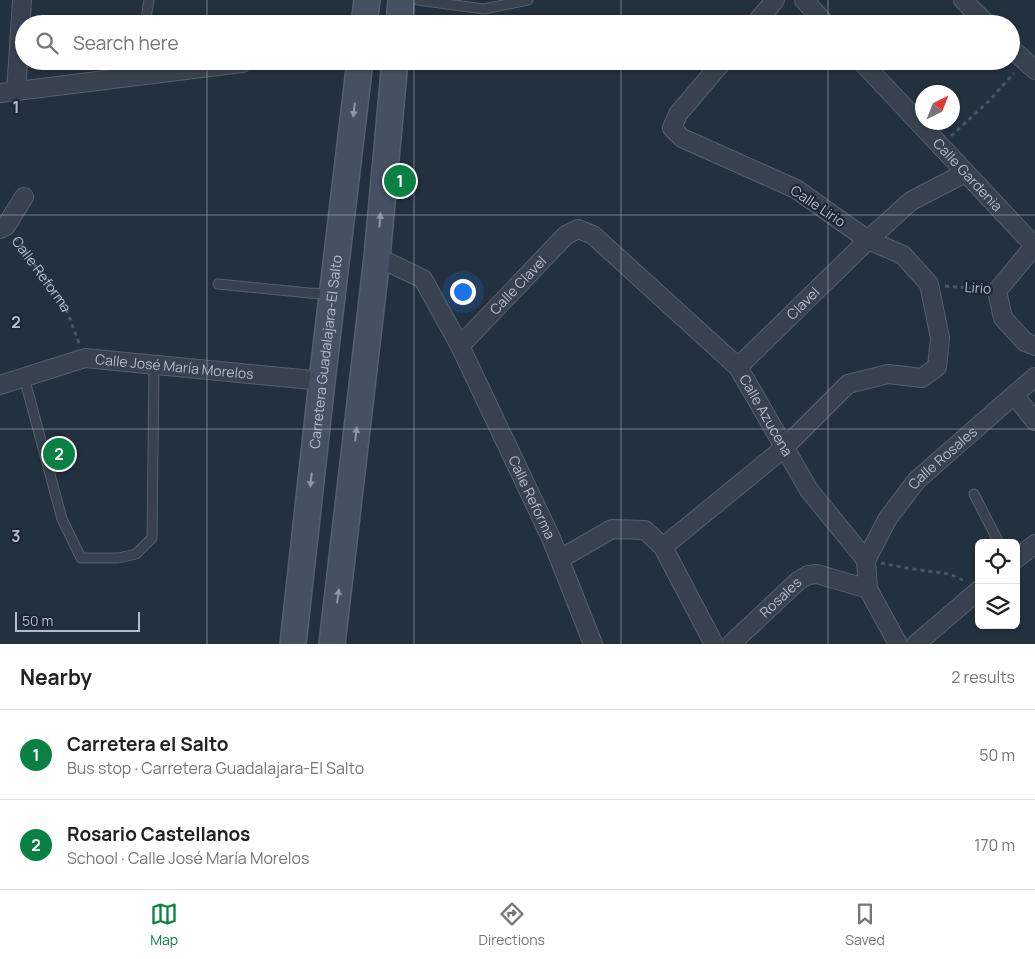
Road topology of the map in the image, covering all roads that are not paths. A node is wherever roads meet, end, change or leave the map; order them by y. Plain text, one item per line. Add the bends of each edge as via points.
1 (22, 0) edge
2 (149, 0) edge
3 (366, 0) edge
4 (401, 0) edge
5 (418, 0) edge
6 (528, 0) edge
7 (776, 0) edge
8 (804, 0) edge
9 (964, 0) edge
10 (484, 4) edge
11 (20, 15) edge
12 (146, 15) edge
13 (365, 15) edge
14 (400, 15) edge
15 (763, 15) edge
16 (818, 15) edge
17 (978, 15) edge
18 (15, 46) edge
19 (1020, 57) edge
20 (1030, 66) edge
21 (132, 70) edge
22 (359, 70) edge
23 (394, 70) edge
24 (715, 70) edge
25 (868, 70) edge
26 (8, 92) edge
27 (965, 173) junction
28 (24, 197) dead end
29 (3, 228) edge
30 (578, 229) joint
31 (868, 240) junction
32 (1035, 245) edge
33 (377, 257) junction
34 (218, 284) dead end
35 (333, 294) junction
36 (460, 346) junction
37 (1035, 346) edge
38 (154, 364) junction
39 (738, 367) junction
40 (24, 377) junction
41 (1035, 377) edge
42 (322, 381) junction
43 (0, 385) edge
44 (1014, 394) junction
45 (1035, 421) edge
46 (784, 448) junction
47 (974, 494) dead end
48 (998, 539) edge
49 (1035, 544) edge
50 (663, 547) junction
51 (1020, 556) edge
52 (560, 559) junction
53 (866, 560) junction
54 (975, 587) edge
55 (868, 589) junction
56 (293, 644) edge
57 (332, 644) edge
58 (593, 644) edge
59 (714, 644) edge
60 (731, 644) edge
61 (898, 644) edge
62 (916, 644) edge

1 - 11 street
2 - 12 lane
3 - 13 main road
4 - 14 main road
5 - 10 lane
6 - 10 lane
7 - 15 street
8 - 16 street
9 - 17 street
18 - 26 street
19 - 20 street
21 - 26 street
22 -> 35 main road, Carretera Guadalajara-El Salto
33 -> 23 main road
24 - 31 street, Calle Lirio via 678,114 672,128 682,138 796,189
25 - 27 street, Calle Gardenia
27 - 31 street, Clavel via 911,201
27 - 32 street, Calle Gardenia
28 - 29 street, Calle Reforma
30 - 36 street, Calle Clavel via 566,235
30 - 39 street, Calle Azucena via 593,235
31 - 39 street, Clavel
31 - 46 street, Calle Lirio via 903,255 929,284 940,338 937,367 922,378 888,374 848,384
32 - 37 street, Lirio via 997,291 1003,318 1025,342
33 - 36 street, Calle Reforma via 423,279
57 -> 33 main road
34 - 35 lane
35 - 42 main road, Carretera Guadalajara-El Salto
36 - 52 street, Calle Reforma
38 - 40 street, Calle José María Morelos via 85,358
38 - 40 lane via 152,538 136,554 118,558 81,558 62,519
38 - 42 street, Calle José María Morelos
39 - 46 street, Calle Azucena
40 - 43 street, Calle José María Morelos
41 - 44 street, Calle Rosales
42 -> 56 main road, Carretera Guadalajara-El Salto
44 - 45 street
44 - 53 street, Calle Rosales via 917,480 888,518
46 - 50 street
46 - 53 street, Calle Azucena via 809,490
47 - 48 lane
49 - 51 street
50 - 52 street via 645,530 612,529
50 - 59 street
52 - 58 street, Calle Reforma
53 - 55 street
54 - 62 street
55 - 60 street, Rosales via 817,574 808,575
55 - 61 street

